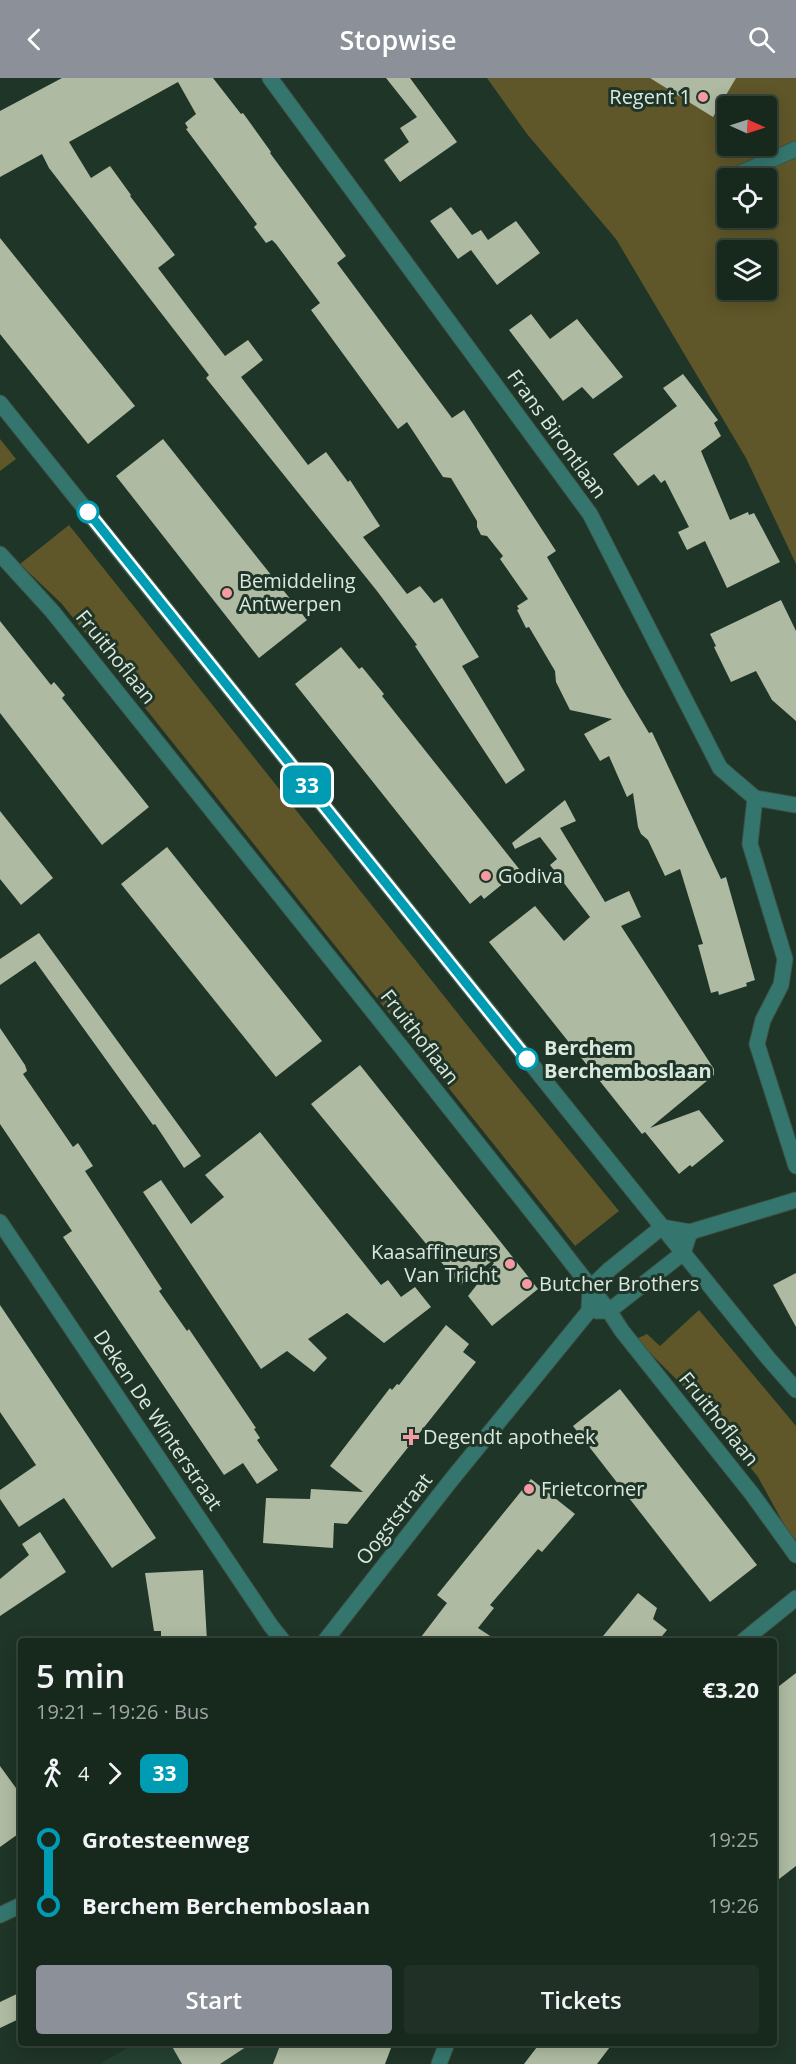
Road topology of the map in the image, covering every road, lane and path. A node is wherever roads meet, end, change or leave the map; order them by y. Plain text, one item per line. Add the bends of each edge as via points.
1 (270, 78) edge
2 (796, 149) edge
3 (752, 168) edge
4 (0, 403) edge
5 (0, 554) edge
6 (755, 798) junction
7 (796, 805) edge
8 (796, 1166) edge
9 (796, 1200) edge
10 (0, 1222) edge
11 (662, 1227) junction
12 (690, 1232) junction
13 (683, 1253) junction
14 (590, 1288) junction
15 (589, 1311) junction
16 (609, 1311) junction
17 (796, 1390) edge
18 (796, 1555) edge
19 (796, 1598) edge
20 (281, 1638) edge
21 (327, 1638) edge
22 (747, 1638) edge
23 (18, 1906) edge
24 (0, 1915) edge
25 (446, 2046) edge
26 (438, 2064) edge

1 - 6 street, Frans Birontlaan via 590,514 720,768
2 - 3 street
4 - 11 street
5 - 14 street, Fruithoflaan via 74,638
6 - 7 street
6 - 8 street via 750,844 785,959 781,985 763,1020 757,1044
9 - 12 street
10 - 20 street, Deken De Winterstraat
11 - 12 street
11 - 13 street
11 - 14 street
12 - 13 street
13 - 16 street
13 - 17 street
14 - 15 street
14 - 16 street, Fruithoflaan
15 - 16 street
15 - 21 street, Oogststraat
16 - 18 street, Fruithoflaan
19 - 22 street
23 - 24 street
25 - 26 street

